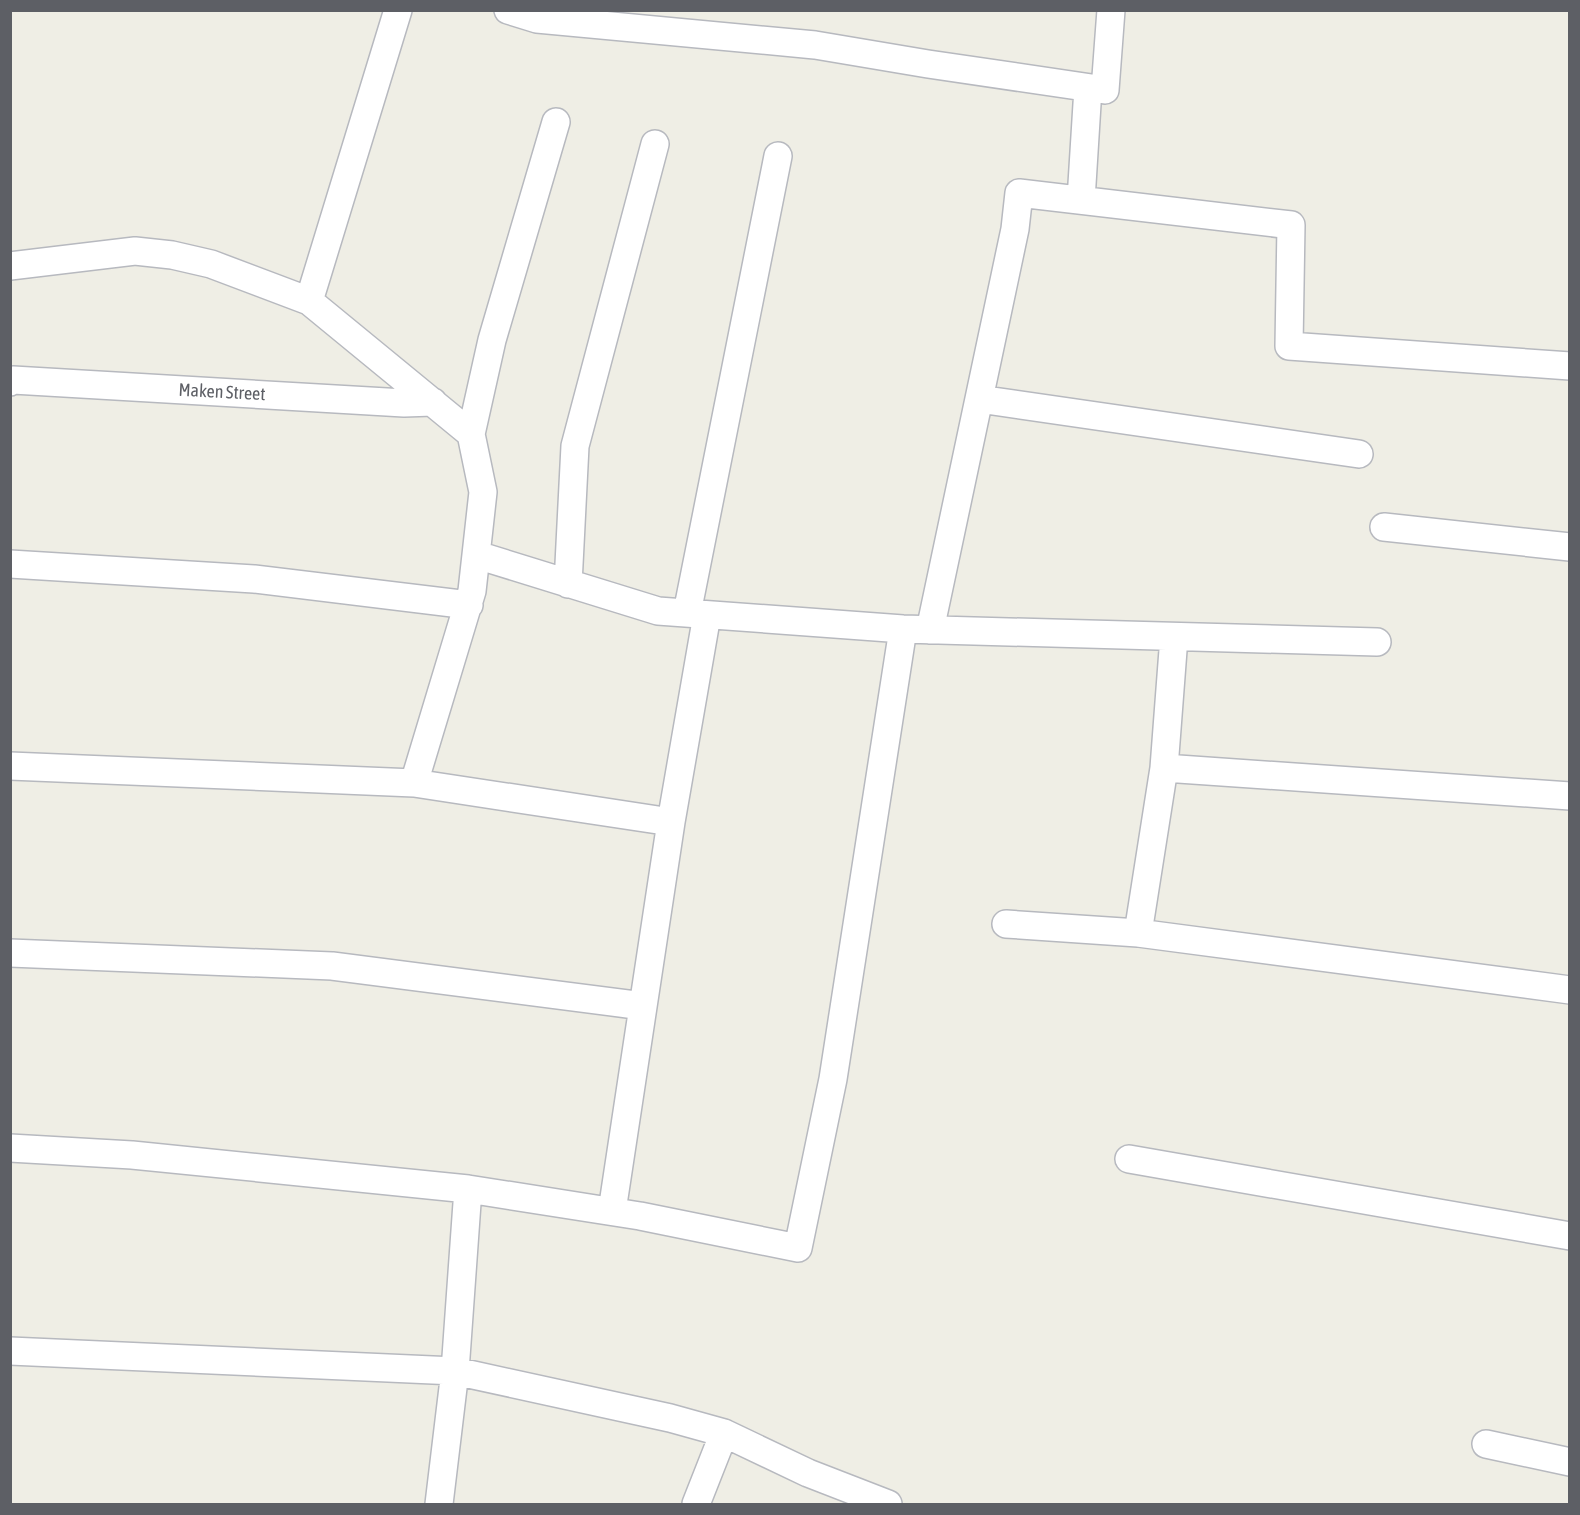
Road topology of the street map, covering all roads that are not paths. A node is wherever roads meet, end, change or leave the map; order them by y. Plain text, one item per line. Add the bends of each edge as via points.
1 (398, 10) edge
2 (508, 10) edge
3 (1111, 10) edge
4 (1088, 88) junction
5 (556, 122) dead end
6 (655, 144) dead end
7 (778, 156) dead end
8 (1081, 200) junction
9 (10, 266) edge
10 (309, 301) junction
11 (1569, 366) edge
12 (10, 382) edge
13 (979, 399) junction
14 (433, 402) junction
15 (471, 434) junction
16 (1359, 454) dead end
17 (1384, 527) dead end
18 (1569, 547) edge
19 (477, 555) junction
20 (10, 564) edge
21 (568, 584) junction
22 (469, 605) junction
23 (697, 614) junction
24 (903, 629) junction
25 (930, 630) junction
26 (1174, 637) junction
27 (1377, 642) dead end
28 (10, 766) edge
29 (1164, 768) junction
30 (414, 783) junction
31 (1569, 796) edge
32 (671, 822) junction
33 (1006, 924) dead end
34 (1138, 933) junction
35 (10, 953) edge
36 (1569, 990) edge
37 (643, 1006) junction
38 (10, 1148) edge
39 (1129, 1159) dead end
40 (468, 1189) junction
41 (612, 1211) junction
42 (1569, 1236) edge
43 (10, 1351) edge
44 (454, 1371) junction
45 (724, 1433) junction
46 (1486, 1444) dead end
47 (1569, 1462) edge
48 (439, 1504) edge
49 (696, 1504) edge
50 (888, 1504) edge

1 - 10 street
2 - 4 street via 537,19 816,45
3 - 4 street via 1105,90
4 - 8 street
5 - 15 street via 492,340
6 - 21 street via 575,446
7 - 23 street
8 - 11 street via 1291,225 1289,346
8 - 13 street via 1019,193
9 - 10 street via 135,251 172,255 212,264
10 - 14 street
12 - 14 street, Maken Street
13 - 16 street
13 - 25 street
14 - 15 street
15 - 19 street via 483,492
17 - 18 street
19 - 21 street
19 - 22 street
20 - 22 street via 254,579
21 - 23 street via 658,611
22 - 30 street
23 - 24 street
23 - 32 street
24 - 25 street
24 - 41 street via 833,1079 798,1248
25 - 26 street
26 - 27 street
26 - 29 street
28 - 30 street
29 - 31 street
29 - 34 street
30 - 32 street
32 - 37 street
33 - 34 street
34 - 36 street
35 - 37 street via 332,966
37 - 41 street
38 - 40 street via 132,1155
39 - 42 street
40 - 41 street
40 - 44 street
43 - 44 street
44 - 45 street
44 - 48 street
45 - 49 street
45 - 50 street via 808,1473
46 - 47 street

